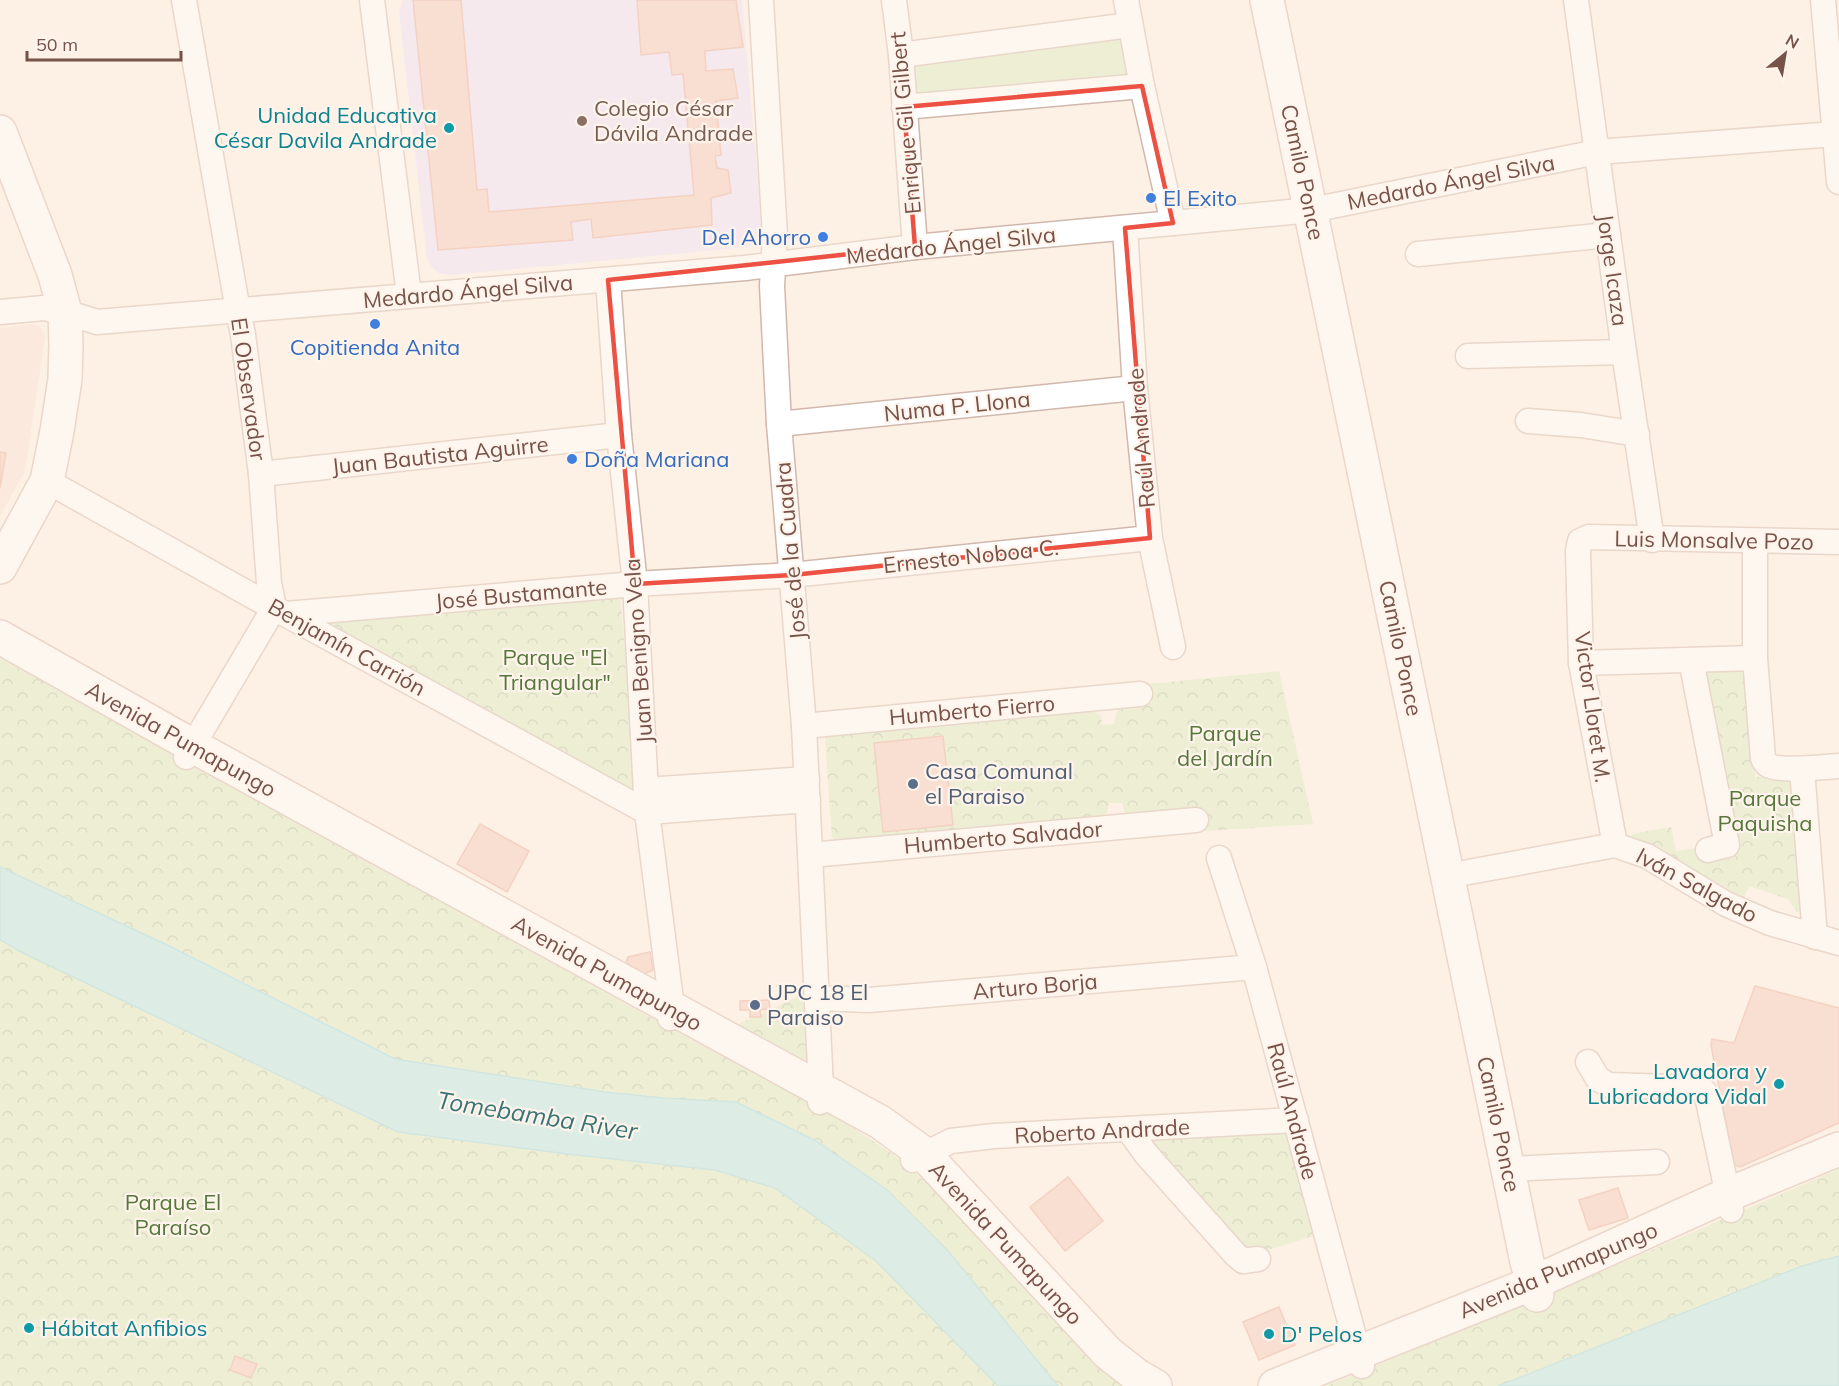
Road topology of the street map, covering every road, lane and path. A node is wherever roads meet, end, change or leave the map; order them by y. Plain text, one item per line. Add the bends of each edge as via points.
1 (372, 0) edge
2 (761, 0) edge
3 (894, 0) edge
4 (1126, 0) edge
5 (1267, 0) edge
6 (1576, 0) edge
7 (1823, 0) edge
8 (190, 1) edge
9 (1130, 25) junction
10 (901, 55) junction
11 (1142, 86) junction
12 (904, 107) junction
13 (0, 132) edge
14 (1835, 134) junction
15 (1597, 152) junction
16 (1839, 182) edge
17 (1312, 210) junction
18 (1173, 223) junction
19 (1125, 228) junction
20 (1608, 235) junction
21 (915, 247) junction
22 (1418, 255) dead end
23 (773, 265) junction
24 (608, 280) junction
25 (409, 295) junction
26 (238, 311) junction
27 (0, 312) edge
28 (65, 312) junction
29 (1624, 352) junction
30 (1468, 356) dead end
31 (1135, 388) junction
32 (1528, 421) dead end
33 (779, 424) junction
34 (619, 435) junction
35 (1637, 435) junction
36 (261, 474) junction
37 (47, 481) junction
38 (1588, 537) joint
39 (1150, 538) junction
40 (1652, 540) junction
41 (1755, 541) junction
42 (1839, 542) edge
43 (0, 567) edge
44 (792, 574) junction
45 (635, 584) junction
46 (280, 611) junction
47 (0, 637) edge
48 (1173, 647) dead end
49 (1755, 658) junction
50 (1691, 660) junction
51 (1581, 663) junction
52 (1140, 694) dead end
53 (804, 726) junction
54 (190, 752) junction
55 (1839, 766) edge
56 (1802, 769) junction
57 (807, 789) junction
58 (647, 801) junction
59 (1196, 820) dead end
60 (1615, 845) junction
61 (1708, 849) dead end
62 (811, 855) junction
63 (1219, 858) dead end
64 (1448, 876) junction
65 (1815, 937) junction
66 (1839, 943) edge
67 (1254, 967) junction
68 (816, 998) junction
69 (671, 1014) junction
70 (1588, 1062) dead end
71 (821, 1096) junction
72 (1296, 1120) junction
73 (1128, 1129) junction
74 (1839, 1149) edge
75 (918, 1156) junction
76 (1657, 1162) dead end
77 (1508, 1169) junction
78 (1729, 1203) junction
79 (1258, 1259) dead end
80 (1535, 1289) junction
81 (1360, 1360) junction
82 (1155, 1386) edge
83 (1275, 1386) edge

1 - 25 street
2 - 23 street, José de la Cuadra via 775,236
3 - 10 street, Enrique Gil Gilbert
4 - 9 street
5 - 17 main road, Camilo Ponce
6 - 15 street, Jorge Icaza
7 - 14 street
8 - 26 street, El Observador
9 - 10 street
9 - 11 street
10 - 12 street, Enrique Gil Gilbert
11 - 12 street
11 - 18 street
12 - 21 street, Enrique Gil Gilbert
13 - 28 main road via 55,275
14 - 15 street, Medardo Ángel Silva
14 - 16 street
15 - 17 street, Medardo Ángel Silva
15 - 20 street, Jorge Icaza
17 - 18 street, Medardo Ángel Silva
17 - 64 main road, Camilo Ponce
18 - 19 street, Medardo Ángel Silva
19 - 21 street, Medardo Ángel Silva
19 - 31 street, Raúl Andrade
20 - 22 street
20 - 29 street, Jorge Icaza
21 - 23 street, Medardo Ángel Silva
23 - 24 street, Medardo Ángel Silva
23 - 33 street, José de la Cuadra
24 - 25 street, Medardo Ángel Silva
24 - 34 street, Juan Benigno Vela
25 - 26 street, Medardo Ángel Silva
26 - 28 street, Medardo Ángel Silva via 97,322
26 - 36 street, El Observador
27 - 28 street, Medardo Ángel Silva via 44,308
28 - 37 main road via 65,379
29 - 30 street
29 - 35 street, Jorge Icaza
31 - 33 street, Numa P. Llona
31 - 39 street, Raúl Andrade
32 - 35 street
33 - 44 street, José de la Cuadra
34 - 36 street, Juan Bautista Aguirre
34 - 45 street, Juan Benigno Vela
35 - 40 street, Jorge Icaza
36 - 46 street, El Observador via 268,583
37 - 43 main road
37 - 46 street, Benjamín Carrión
38 - 40 street, Luis Monsalve Pozo
38 - 51 street, Victor Lloret M. via 1580,541 1578,550
39 - 44 street, Ernesto Noboa C.
39 - 48 street, Raúl Andrade
40 - 41 street, Luis Monsalve Pozo
41 - 42 street, Luis Monsalve Pozo
41 - 49 street
44 - 45 street, José Bustamante
44 - 53 street, José de la Cuadra
45 - 46 street, José Bustamante
45 - 58 street, Juan Benigno Vela
46 - 54 street
46 - 58 street, Benjamín Carrión
47 - 54 main road, Avenida Pumapungo
49 - 50 street
49 - 56 street via 1763,758 1772,767
50 - 51 street
50 - 61 street via 1727,846
51 - 60 street, Victor Lloret M.
52 - 53 street, Humberto Fierro
53 - 57 street, José de la Cuadra
54 - 69 main road, Avenida Pumapungo
55 - 56 street
56 - 65 street
57 - 58 street
57 - 62 street, José de la Cuadra
58 - 69 street, Juan Benigno Vela
59 - 62 street, Humberto Salvador
60 - 64 street, Iván Salgado
60 - 65 street, Iván Salgado via 1647,856 1726,904
62 - 68 street, José de la Cuadra
63 - 67 street, Raúl Andrade
64 - 77 main road, Camilo Ponce
65 - 66 street, Iván Salgado
67 - 68 street, Arturo Borja via 869,1000
67 - 72 street, Raúl Andrade
68 - 71 street, José de la Cuadra
69 - 71 main road, Avenida Pumapungo
70 - 78 street via 1598,1079 1609,1085 1703,1090
71 - 75 main road, Avenida Pumapungo via 880,1122
72 - 73 street, Roberto Andrade
72 - 81 street, Raúl Andrade
73 - 75 street, Roberto Andrade via 951,1141
73 - 79 street via 1235,1254 1243,1261
74 - 78 main road, Avenida Pumapungo
75 - 82 main road, Avenida Pumapungo via 1108,1353
76 - 77 street
77 - 80 main road, Camilo Ponce
78 - 80 main road, Avenida Pumapungo
80 - 81 main road, Avenida Pumapungo
81 - 83 main road, Avenida Pumapungo

